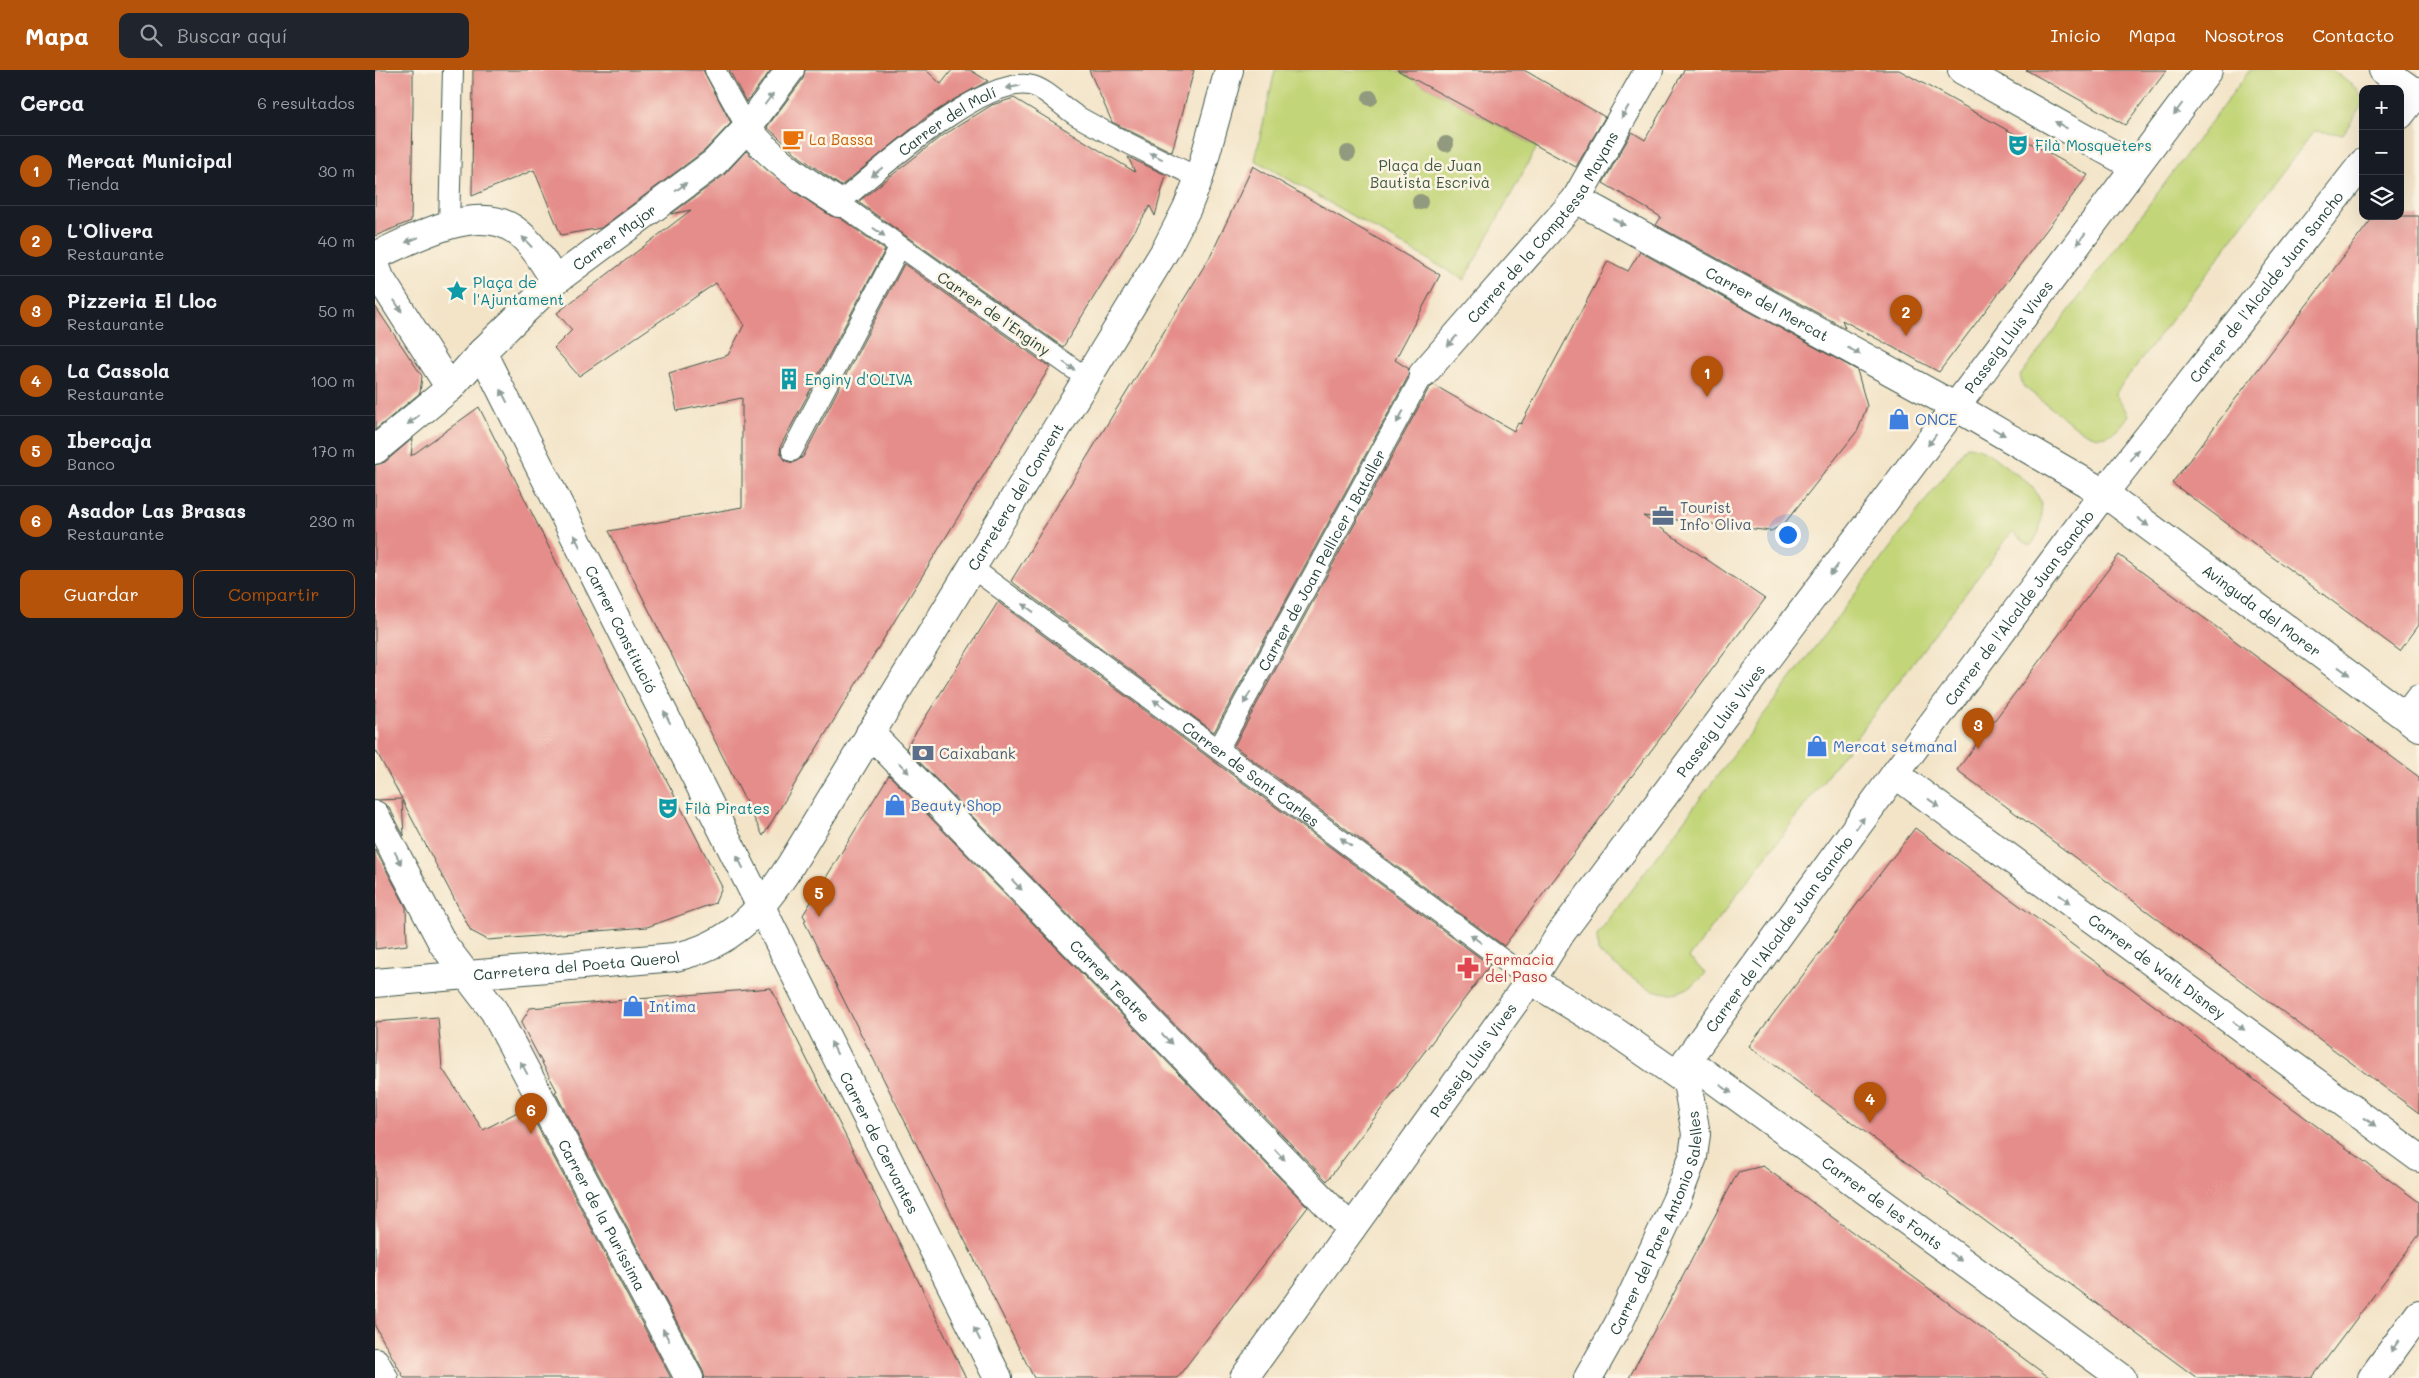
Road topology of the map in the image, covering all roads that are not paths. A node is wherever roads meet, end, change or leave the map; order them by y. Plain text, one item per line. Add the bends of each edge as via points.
1 (453, 70) edge
2 (715, 70) edge
3 (790, 70) edge
4 (1229, 70) edge
5 (1649, 70) edge
6 (1962, 70) edge
7 (2208, 70) edge
8 (2383, 70) edge
9 (2414, 99) edge
10 (747, 128) junction
11 (2135, 166) junction
12 (2359, 168) edge
13 (1199, 178) junction
14 (1576, 199) junction
15 (839, 204) junction
16 (449, 225) junction
17 (900, 246) junction
18 (375, 256) edge
19 (375, 264) edge
20 (555, 281) junction
21 (482, 352) junction
22 (1423, 374) joint
23 (1088, 379) junction
24 (450, 388) junction
25 (1957, 407) junction
26 (375, 450) edge
27 (792, 451) dead end
28 (2104, 493) junction
29 (971, 567) junction
30 (2415, 714) edge
31 (870, 733) junction
32 (1219, 748) junction
33 (1895, 774) junction
34 (375, 815) edge
35 (762, 905) junction
36 (1535, 972) junction
37 (467, 975) junction
38 (375, 984) edge
39 (1687, 1071) junction
40 (2419, 1158) edge
41 (1351, 1229) junction
42 (2419, 1314) edge
43 (2077, 1346) junction
44 (375, 1362) edge
45 (384, 1378) edge
46 (689, 1378) edge
47 (998, 1378) edge
48 (1244, 1378) edge
49 (1588, 1378) edge
50 (2084, 1378) edge
51 (2122, 1378) edge
52 (2372, 1378) edge

1 - 16 lane
2 - 10 lane
10 -> 3 street, Carrer Major
4 - 13 street, Carretera del Convent
5 -> 14 street, Carrer de la Comptessa Mayans
11 -> 6 street
7 -> 11 street, Passeig Lluis Vives
8 - 9 street
10 - 15 street, Carrer de l'Enginy via 785,168
20 -> 10 street, Carrer Major via 714,163
11 -> 25 street, Passeig Lluis Vives
28 -> 12 street, Carrer de l'Alcalde Juan Sancho
13 -> 15 lane, Carrer del Molí via 1097,128 1040,89 1015,85 950,115 916,138
13 - 23 street, Carretera del Convent via 1166,249
14 -> 22 street, Carrer de la Comptessa Mayans
14 -> 25 street, Carrer del Mercat
15 -> 17 lane, Carrer de l'Enginy
16 -> 18 street
20 -> 16 street via 539,255 516,231 503,223 478,219
17 -> 23 lane, Carrer de l'Enginy
17 - 27 lane
19 -> 24 street via 380,278
20 - 21 street, Carrer Major
21 - 24 street, Carrer Major
35 -> 21 street, Carrer Constitució
22 -> 32 lane, Carrer de Joan Pellicer i Bataller
23 - 29 street, Carretera del Convent
24 -> 26 street, Carrer Major
25 -> 28 street, Carrer del Mercat
25 -> 36 street, Passeig Lluis Vives via 1561,933
28 -> 30 street, Avinguda del Morer
28 - 33 street, Carrer de l'Alcalde Juan Sancho
29 - 31 street, Carretera del Convent
32 -> 29 lane, Carrer de Sant Carles
31 - 35 street, Carretera del Convent via 790,866
31 -> 41 street, Carrer Teatre
36 -> 32 lane, Carrer de Sant Carles
39 -> 33 street, Carrer de l'Alcalde Juan Sancho
33 -> 40 street, Carrer de Walt Disney
34 -> 37 street, Carrer de la Puríssima via 443,944
35 - 37 street, Carretera del Poeta Querol via 726,938 692,954
47 -> 35 street, Carrer de Cervantes
36 - 39 street, Carrer de les Fonts via 1617,1033
36 - 41 street, Passeig Lluis Vives
37 - 38 street, Carretera del Poeta Querol
46 -> 37 street, Carrer de la Puríssima via 494,1011
39 -> 43 street, Carrer de les Fonts
39 - 49 street, Carrer del Pare Antonio Salelles via 1696,1134 1693,1158 1623,1315
41 - 48 street, Passeig Lluis Vives
42 -> 52 street
43 - 50 street
43 - 51 street, Carrer de les Fonts
44 - 45 street

